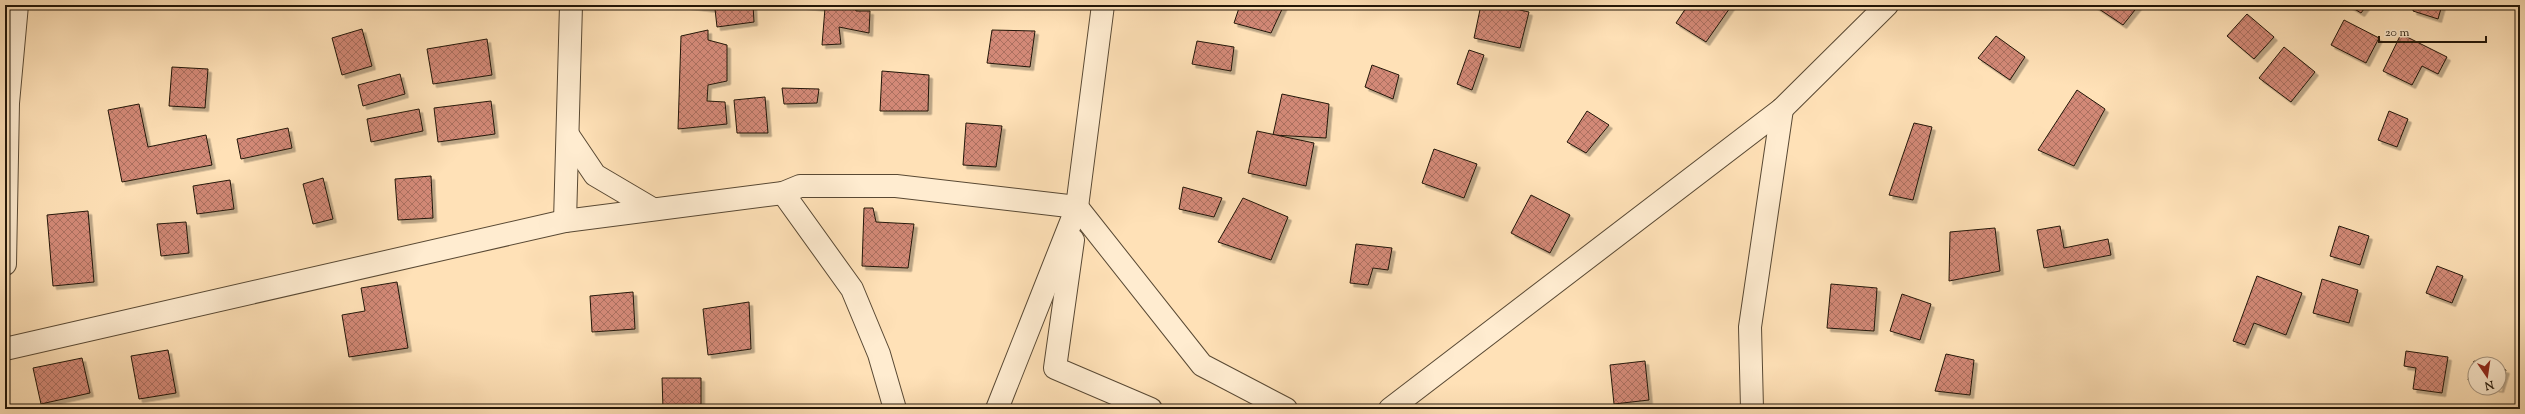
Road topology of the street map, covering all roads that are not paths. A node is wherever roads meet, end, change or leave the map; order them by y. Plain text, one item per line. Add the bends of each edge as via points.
1 (17, 5) edge
2 (570, 5) edge
3 (1103, 5) edge
4 (1887, 5) edge
5 (6, 103) edge
6 (1782, 109) junction
7 (568, 135) junction
8 (783, 193) junction
9 (1077, 207) junction
10 (651, 208) junction
11 (565, 221) junction
12 (5, 264) edge
13 (5, 349) edge
14 (895, 409) edge
15 (997, 409) edge
16 (1151, 409) edge
17 (1286, 409) edge
18 (1390, 409) edge
19 (1752, 409) edge

1 - 5 street
2 - 7 street
3 - 9 street
4 - 6 street
5 - 12 street
6 - 18 street
6 - 19 street via 1750,327
7 - 10 street via 595,175
7 - 11 street
8 - 9 street via 800,186 896,186
8 - 10 street
8 - 14 street via 852,289 879,354
9 - 15 street
9 - 16 street via 1055,368
9 - 17 street via 1202,365
10 - 11 street
11 - 13 street

